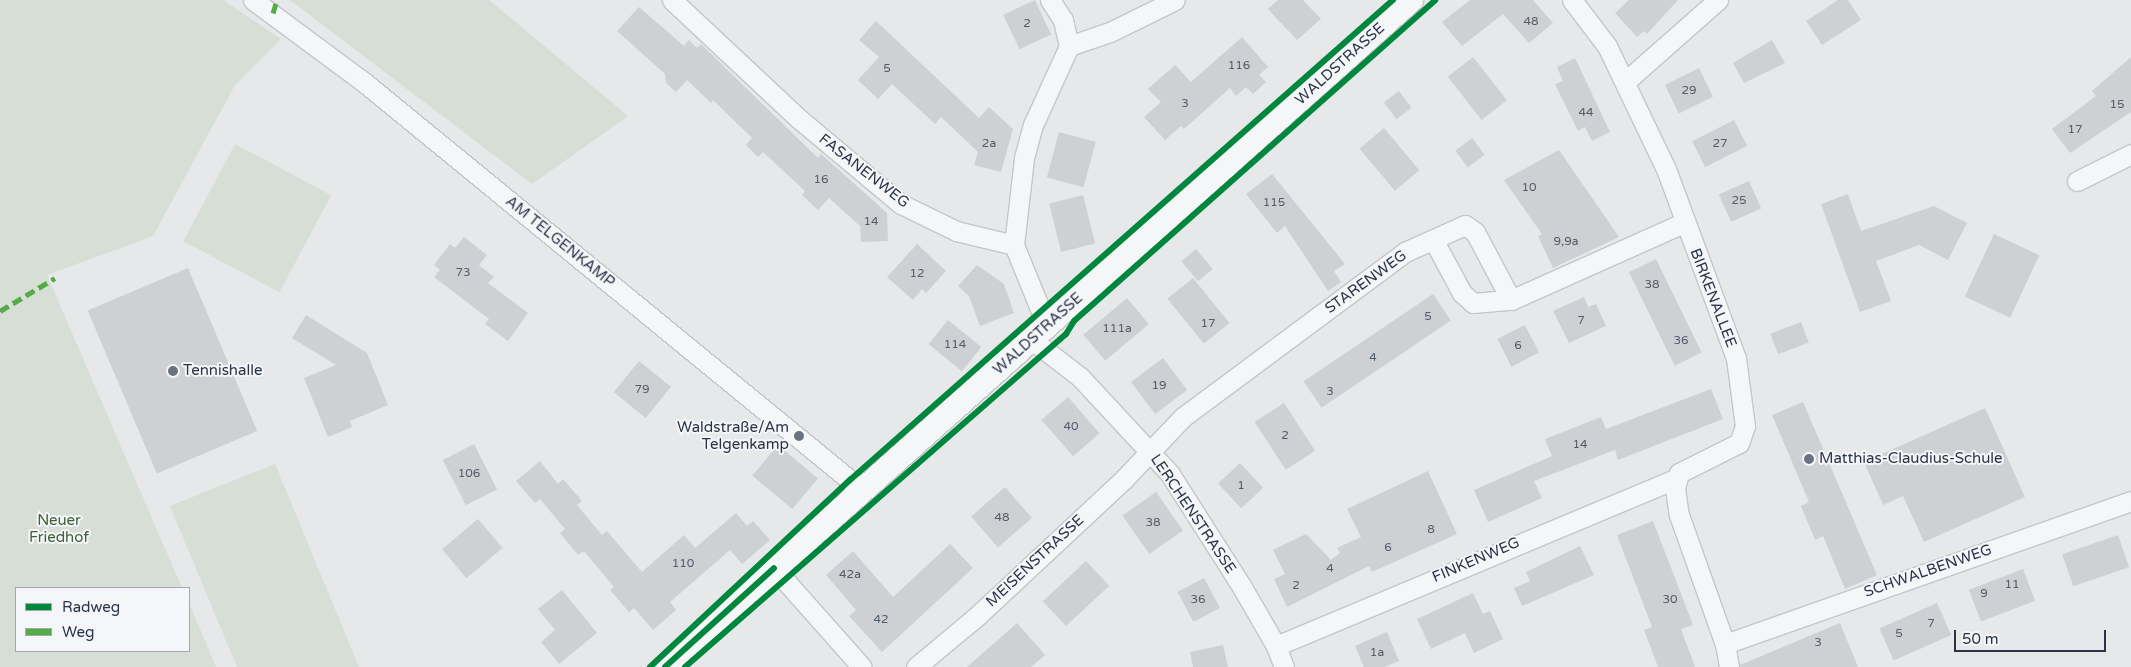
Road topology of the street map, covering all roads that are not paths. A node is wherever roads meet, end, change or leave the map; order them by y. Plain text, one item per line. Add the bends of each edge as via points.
1 (253, 0) edge
2 (672, 0) edge
3 (1050, 0) edge
4 (1175, 0) edge
5 (1411, 0) edge
6 (1572, 0) edge
7 (1718, 0) edge
8 (1069, 46) junction
9 (1626, 81) junction
10 (2131, 154) edge
11 (2077, 181) dead end
12 (1684, 223) junction
13 (1434, 241) junction
14 (1014, 245) junction
15 (1511, 300) junction
16 (1040, 333) junction
17 (1150, 450) junction
18 (1677, 478) junction
19 (862, 490) junction
20 (2131, 501) edge
21 (774, 568) junction
22 (1725, 644) junction
23 (1276, 646) junction
24 (665, 667) edge
25 (862, 667) edge
26 (916, 667) edge
27 (1284, 667) edge
28 (1729, 667) edge

1 - 19 street, AM TELGENKAMP via 365,82
2 - 14 street, FASANENWEG via 798,118 901,204 956,231
3 - 8 street via 1063,20
4 - 8 street via 1110,32
5 - 16 street, WALDSTRASSE
6 - 9 street, BIRKENALLEE via 1607,46
7 - 9 street
8 - 14 street via 1031,133 1021,175
9 - 12 street, BIRKENALLEE via 1666,168
10 - 11 street
12 - 15 street
12 - 18 street, BIRKENALLEE via 1736,358 1745,426 1738,443 1693,464
13 - 15 street via 1462,293 1473,303
13 - 15 street, STARENWEG via 1466,225 1475,232
13 - 17 street, STARENWEG via 1405,252 1183,417
14 - 16 street
16 - 17 street, LERCHENSTRASSE
16 - 19 street, WALDSTRASSE
17 - 23 street, LERCHENSTRASSE via 1175,482
17 - 26 street, MEISENSTRASSE via 976,617
18 - 22 street via 1680,516
18 - 23 street, FINKENWEG
19 - 21 street, WALDSTRASSE
20 - 22 street, SCHWALBENWEG
21 - 24 street, WALDSTRASSE
21 - 25 street
22 - 28 street
23 - 27 street, LERCHENSTRASSE

